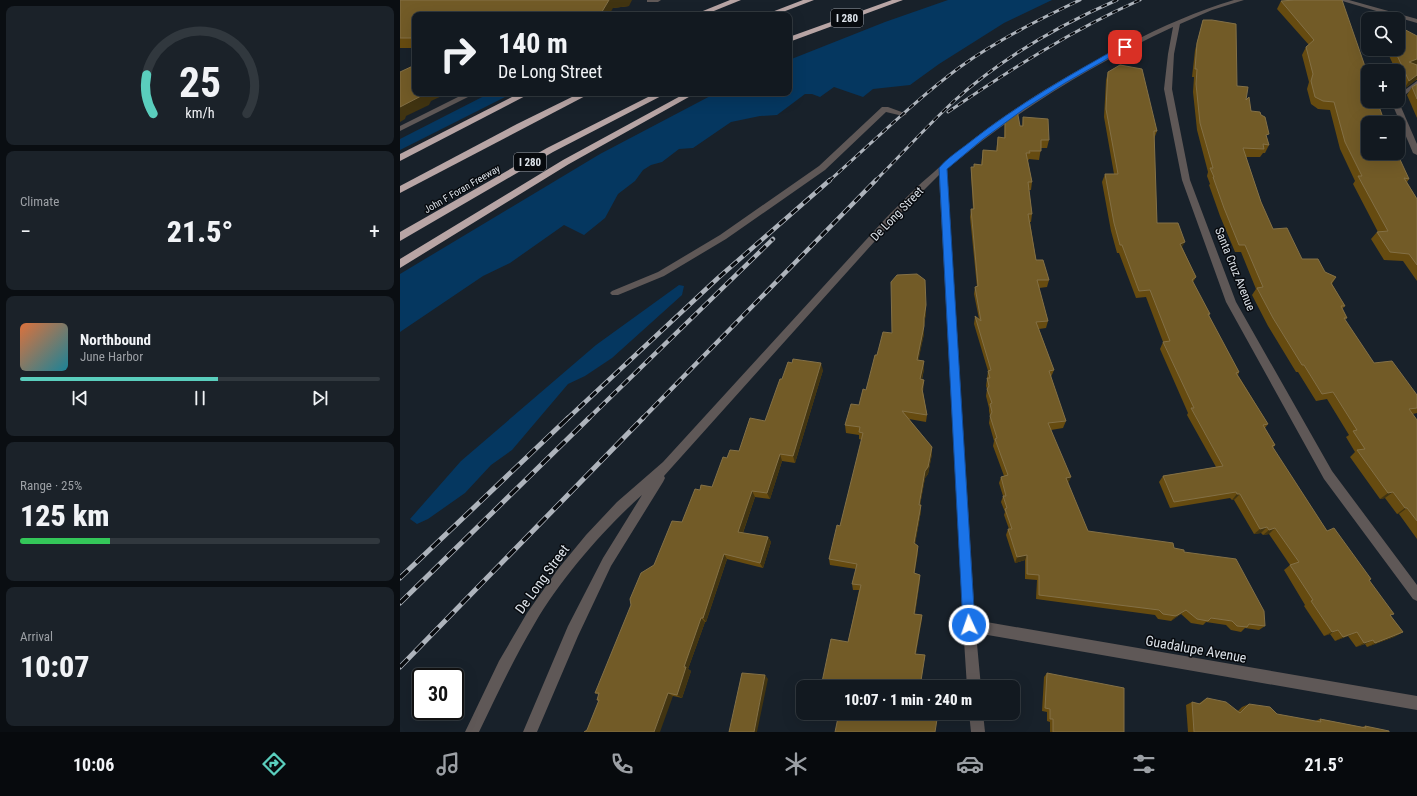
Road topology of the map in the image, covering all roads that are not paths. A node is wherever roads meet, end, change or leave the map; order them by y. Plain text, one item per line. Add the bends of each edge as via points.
1 (658, 0) edge
2 (737, 0) edge
3 (810, 0) edge
4 (899, 0) edge
5 (1241, 0) edge
6 (1342, 0) edge
7 (649, 1) edge
8 (705, 12) edge
9 (776, 12) edge
10 (1417, 21) edge
11 (1177, 23) junction
12 (792, 39) edge
13 (1417, 83) edge
14 (1405, 92) edge
15 (466, 96) edge
16 (521, 96) edge
17 (581, 96) edge
18 (656, 96) edge
19 (687, 96) edge
20 (1398, 108) edge
21 (903, 114) dead end
22 (400, 128) edge
23 (1417, 153) edge
24 (400, 158) edge
25 (943, 168) junction
26 (400, 190) edge
27 (400, 238) edge
28 (400, 264) edge
29 (615, 293) dead end
30 (667, 466) junction
31 (1417, 595) edge
32 (969, 625) junction
33 (973, 680) edge
34 (1417, 704) edge
35 (977, 720) edge
36 (472, 732) edge
37 (530, 732) edge
38 (978, 732) edge

1 - 7 street
2 - 8 highway
3 - 9 highway
4 - 12 highway, I 280
5 - 11 street via 1210,9
6 - 10 street
11 - 25 street, De Long Street via 1119,50 1062,81 1021,108
11 - 31 street, Santa Cruz Avenue via 1168,89 1186,180 1231,302 1328,475
13 - 14 street
15 - 22 street
16 - 24 highway
17 - 26 highway
18 - 27 highway, John F Foran Freeway / I 280 via 550,150
19 - 28 highway via 566,162
20 - 23 street
21 - 29 street via 885,109 822,168 723,236 661,274
25 - 30 street, De Long Street via 889,220
25 - 32 street
30 - 36 street, De Long Street via 621,506 562,573 504,666
30 - 37 street, De Long Street via 607,562 573,631
32 - 33 street
32 - 34 street, Guadalupe Avenue
35 - 38 street

